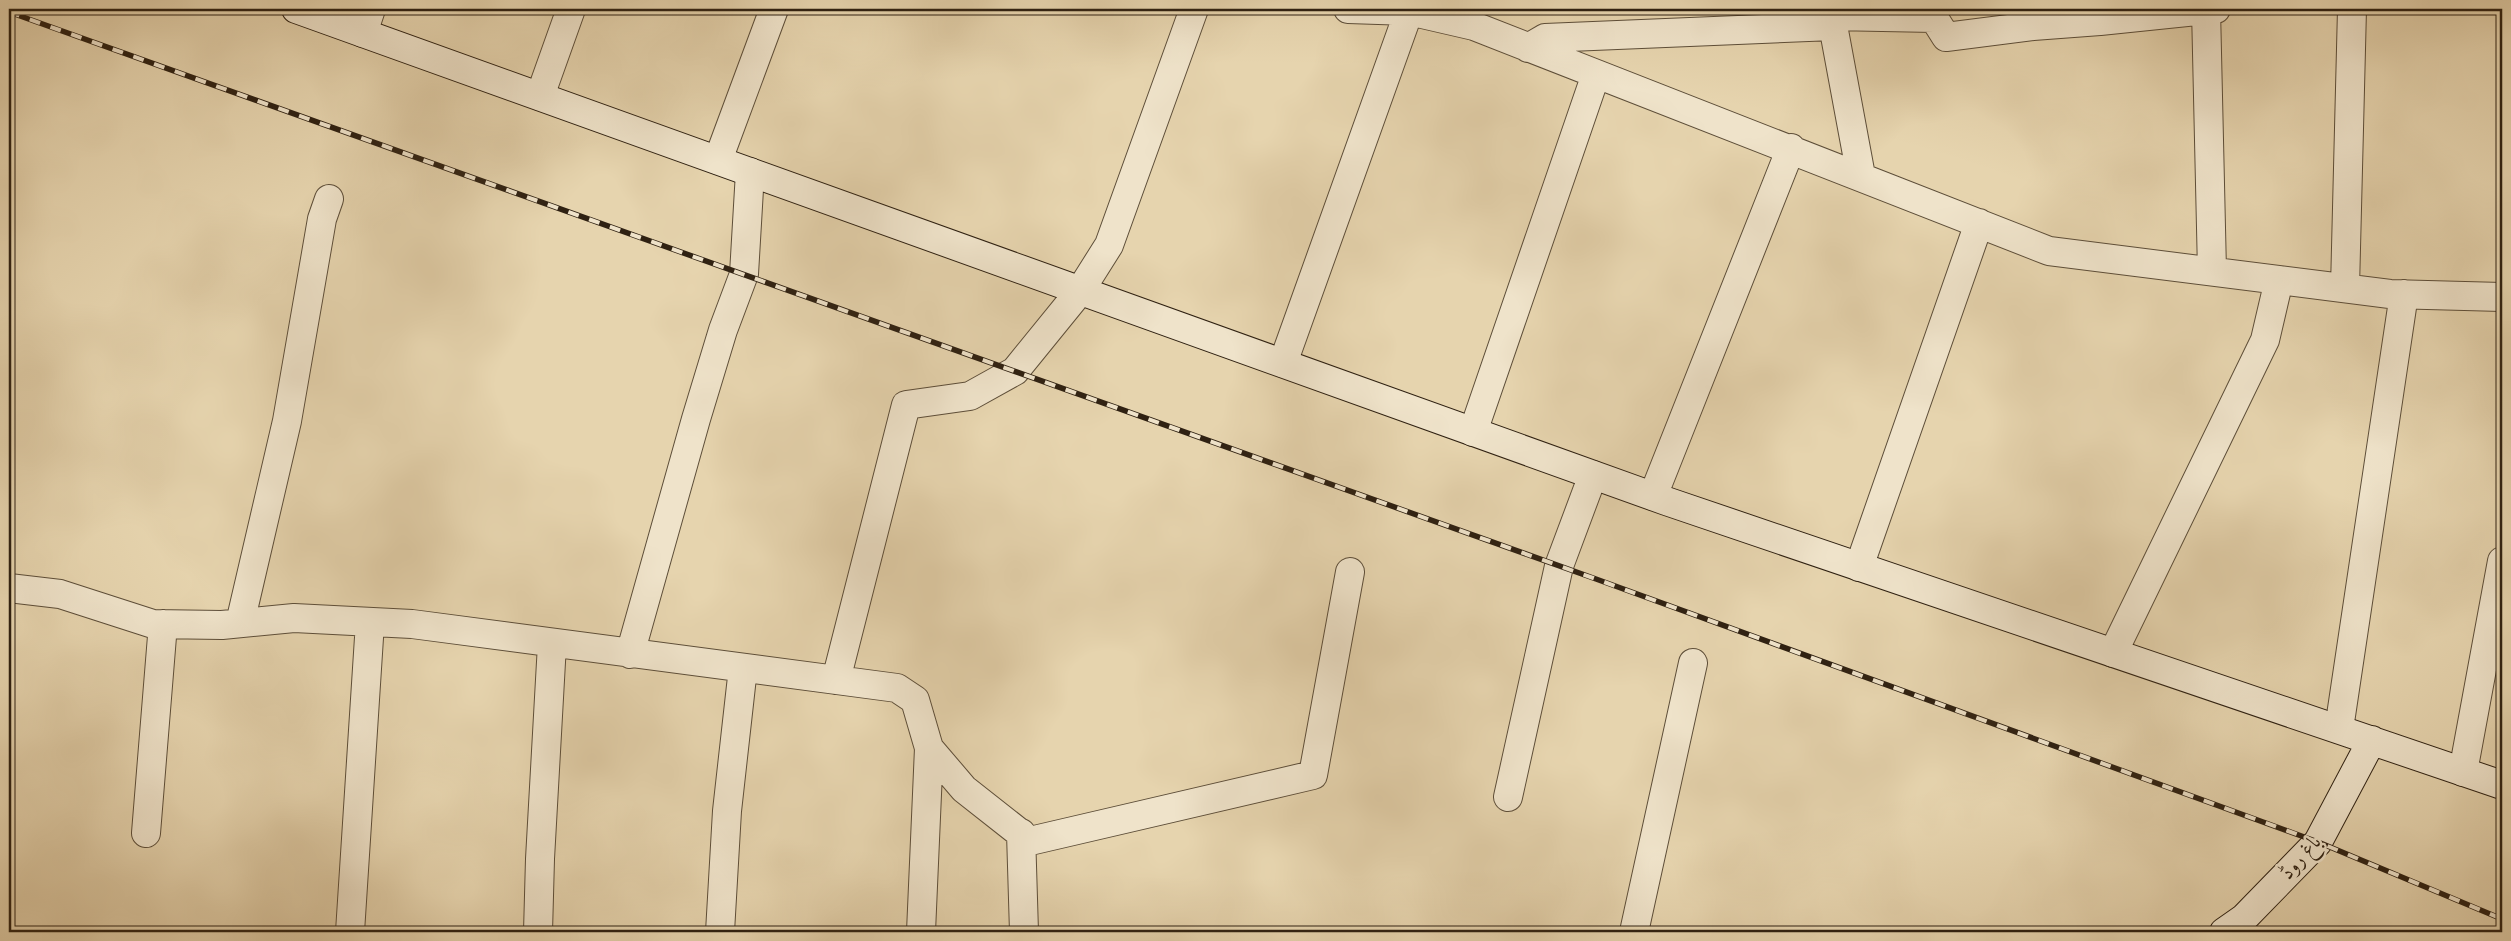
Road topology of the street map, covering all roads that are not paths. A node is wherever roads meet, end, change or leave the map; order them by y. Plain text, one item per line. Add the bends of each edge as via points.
1 (296, 9) edge
2 (571, 9) edge
3 (774, 9) edge
4 (1194, 9) edge
5 (1348, 9) edge
6 (2216, 9) edge
7 (2352, 9) edge
8 (2189, 10) edge
9 (1409, 11) junction
10 (1831, 17) edge
11 (367, 21) edge
12 (1528, 48) junction
13 (1596, 74) junction
14 (540, 96) junction
15 (1791, 148) junction
16 (718, 160) junction
17 (750, 172) junction
18 (1861, 176) junction
19 (329, 200) dead end
20 (1979, 223) junction
21 (2212, 271) junction
22 (2279, 280) junction
23 (2345, 288) junction
24 (1080, 291) junction
25 (2404, 294) junction
26 (2502, 296) edge
27 (1283, 363) junction
28 (1473, 432) junction
29 (1593, 475) junction
30 (1653, 496) junction
31 (2502, 561) edge
32 (1859, 567) junction
33 (1350, 572) dead end
34 (9, 588) edge
35 (370, 622) junction
36 (240, 623) junction
37 (163, 624) junction
38 (552, 644) junction
39 (2113, 653) junction
40 (630, 654) junction
41 (1693, 663) dead end
42 (743, 668) junction
43 (836, 680) junction
44 (2340, 729) junction
45 (2372, 740) junction
46 (929, 748) junction
47 (2464, 772) junction
48 (2502, 785) edge
49 (1508, 796) dead end
50 (146, 834) dead end
51 (1021, 834) junction
52 (350, 932) edge
53 (538, 932) edge
54 (720, 932) edge
55 (921, 932) edge
56 (1024, 932) edge
57 (1634, 932) edge
58 (2224, 932) edge

1 - 11 street
2 - 14 street
3 - 16 street
4 - 24 street via 1109,245
5 - 9 street
6 - 8 street
7 - 23 street
8 - 10 street via 1946,37 1934,18
8 - 21 street
9 - 12 street via 1474,26
9 - 27 street
10 - 12 street via 1545,38
10 - 18 street
11 - 14 street
12 - 13 street
13 - 15 street
13 - 28 street
14 - 16 street
15 - 18 street
15 - 30 street
16 - 17 street
17 - 24 street
17 - 40 street via 744,274 723,330
18 - 20 street
19 - 36 street via 322,218 288,421
20 - 21 street via 2049,251
20 - 32 street
21 - 22 street
22 - 23 street
22 - 39 street via 2265,340
23 - 25 street
24 - 27 street
24 - 43 street via 1015,370 970,396 906,405
25 - 26 street
25 - 44 street
27 - 28 street
28 - 29 street
29 - 30 street
29 - 49 street via 1559,566
30 - 32 street
31 - 47 street
32 - 39 street
33 - 51 street via 1313,775 1030,841
34 - 37 street via 60,594 154,624
35 - 36 street via 294,618
35 - 38 street via 412,624
35 - 52 street
36 - 37 street
37 - 50 street
38 - 40 street
38 - 53 street
39 - 44 street
40 - 42 street
41 - 57 street
42 - 43 street
42 - 54 street via 727,811
43 - 46 street via 897,688 915,700
44 - 45 street
45 - 47 street
45 - 58 street, باغ روڈ via 2318,842 2244,918
46 - 51 street via 964,789
46 - 55 street
47 - 48 street
51 - 56 street

